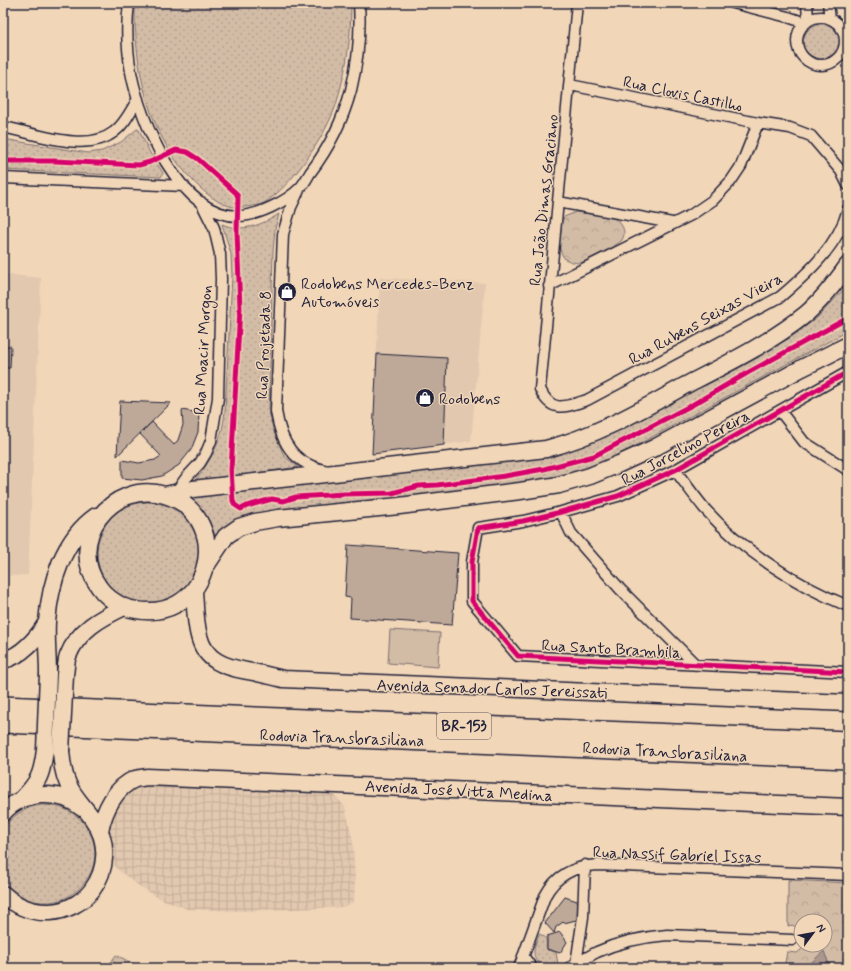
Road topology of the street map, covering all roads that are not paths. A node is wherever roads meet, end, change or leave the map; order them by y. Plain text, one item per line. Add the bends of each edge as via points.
1 (129, 3) edge
2 (359, 3) edge
3 (577, 3) edge
4 (733, 3) edge
5 (807, 3) edge
6 (828, 3) edge
7 (788, 17) junction
8 (833, 21) junction
9 (807, 22) junction
10 (848, 24) edge
11 (799, 33) junction
12 (846, 46) edge
13 (570, 85) junction
14 (138, 99) junction
15 (758, 123) junction
16 (3, 127) edge
17 (3, 178) edge
18 (184, 186) junction
19 (848, 186) edge
20 (300, 188) junction
21 (201, 202) junction
22 (558, 202) junction
23 (848, 209) edge
24 (672, 223) junction
25 (848, 265) edge
26 (549, 286) junction
27 (848, 345) edge
28 (848, 372) edge
29 (544, 399) joint
30 (780, 411) junction
31 (675, 470) junction
32 (848, 470) edge
33 (336, 472) junction
34 (170, 493) junction
35 (103, 512) junction
36 (561, 512) junction
37 (478, 528) joint
38 (206, 566) junction
39 (194, 590) junction
40 (848, 606) edge
41 (124, 607) junction
42 (47, 622) junction
43 (3, 660) edge
44 (696, 665) junction
45 (848, 672) edge
46 (848, 703) edge
47 (3, 706) edge
48 (3, 722) edge
49 (848, 741) edge
50 (848, 759) edge
51 (22, 800) junction
52 (848, 807) edge
53 (3, 813) edge
54 (88, 813) junction
55 (100, 831) junction
56 (585, 866) junction
57 (848, 875) edge
58 (3, 894) edge
59 (792, 940) dead end
60 (523, 956) junction
61 (573, 966) edge
62 (519, 968) edge
63 (532, 968) edge

1 - 14 street via 127,41 131,73
2 - 20 street via 360,36 351,90 344,114 332,141
3 - 13 street, Rua João Dimas Graciano
4 - 7 street
5 - 9 street
6 - 8 street
7 - 9 street
7 - 11 street
8 - 9 street via 822,17
8 - 10 street
8 - 12 street via 844,34
9 - 11 street
11 - 12 street via 800,51 803,56 819,65 831,63 841,55
13 - 15 street, Rua Clovis Castilho
13 - 22 street, Rua João Dimas Graciano
14 - 16 street via 115,132 104,139 91,142 64,140
14 - 18 street via 159,150
15 - 19 street, Rua Clovis Castilho via 790,128 811,136 841,171
15 - 24 street via 741,166 731,181 713,200 691,215
17 - 18 street
18 - 21 street
20 - 21 street via 266,210 238,216 223,214
20 - 33 street, Rua Projetada 8 via 290,207 283,234 276,410 284,441 299,460 319,469
21 - 34 street, Rua Moacir Morgon via 214,228 220,254 218,398 211,441 206,453 200,463
22 - 24 street
22 - 26 street, Rua João Dimas Graciano
23 - 29 street, Rua Rubens Seixas Vieira via 846,219 830,246 802,278 780,297 587,400 563,407 552,405
24 - 26 street
25 - 33 main road via 836,283 808,313 761,345 622,420 570,443 546,450
26 - 29 street, Rua João Dimas Graciano via 540,389
27 - 38 main road via 654,448 590,476 559,485 520,491 255,522 239,527 226,536
28 - 30 street, Rua Jorcelino Pereira
30 - 31 street, Rua Jorcelino Pereira
30 - 32 street via 804,442
31 - 36 street, Rua Jorcelino Pereira via 618,496
31 - 40 street via 706,509 756,555 795,579
33 - 34 main road
34 - 35 main road via 134,494 118,500
34 - 38 main road via 187,507 199,522 206,540
35 - 41 main road via 96,521 88,542 89,565 98,586 114,602
35 - 42 main road via 86,523 70,543 58,569
36 - 37 street, Rua Jorcelino Pereira
36 - 44 street via 571,533 620,589
37 - 44 street, Rua Santo Brambila via 472,562 472,600 518,656
38 - 39 main road
39 - 41 main road via 174,606 162,610 149,612
39 - 46 main road, Avenida Senador Carlos Jereissati via 199,637 212,658 234,669 283,679
41 - 54 main road, bridge via 84,631 68,656 61,751 63,770 68,784
42 - 43 main road via 40,633 19,652
42 - 51 main road, bridge via 48,674 41,774
44 - 45 street, Rua Santo Brambila
47 - 49 highway, Rodovia Transbrasiliana / BR-153
48 - 50 highway, Rodovia Transbrasiliana / BR-153
51 - 53 main road
51 - 54 main road via 41,795 62,797
52 - 55 main road, Avenida José Vitta Medina via 147,777 134,780 118,793 106,810
54 - 55 main road
55 - 58 main road via 104,863 97,883 82,900 63,910 42,912 21,907
56 - 57 street, Rua Nassif Gabriel Issas
56 - 60 street, Rua Nassif Gabriel Issas via 565,874 550,887
56 - 61 street via 583,917
59 - 61 street via 667,935 608,948
60 - 62 street, Rua Nassif Gabriel Issas
60 - 63 street

